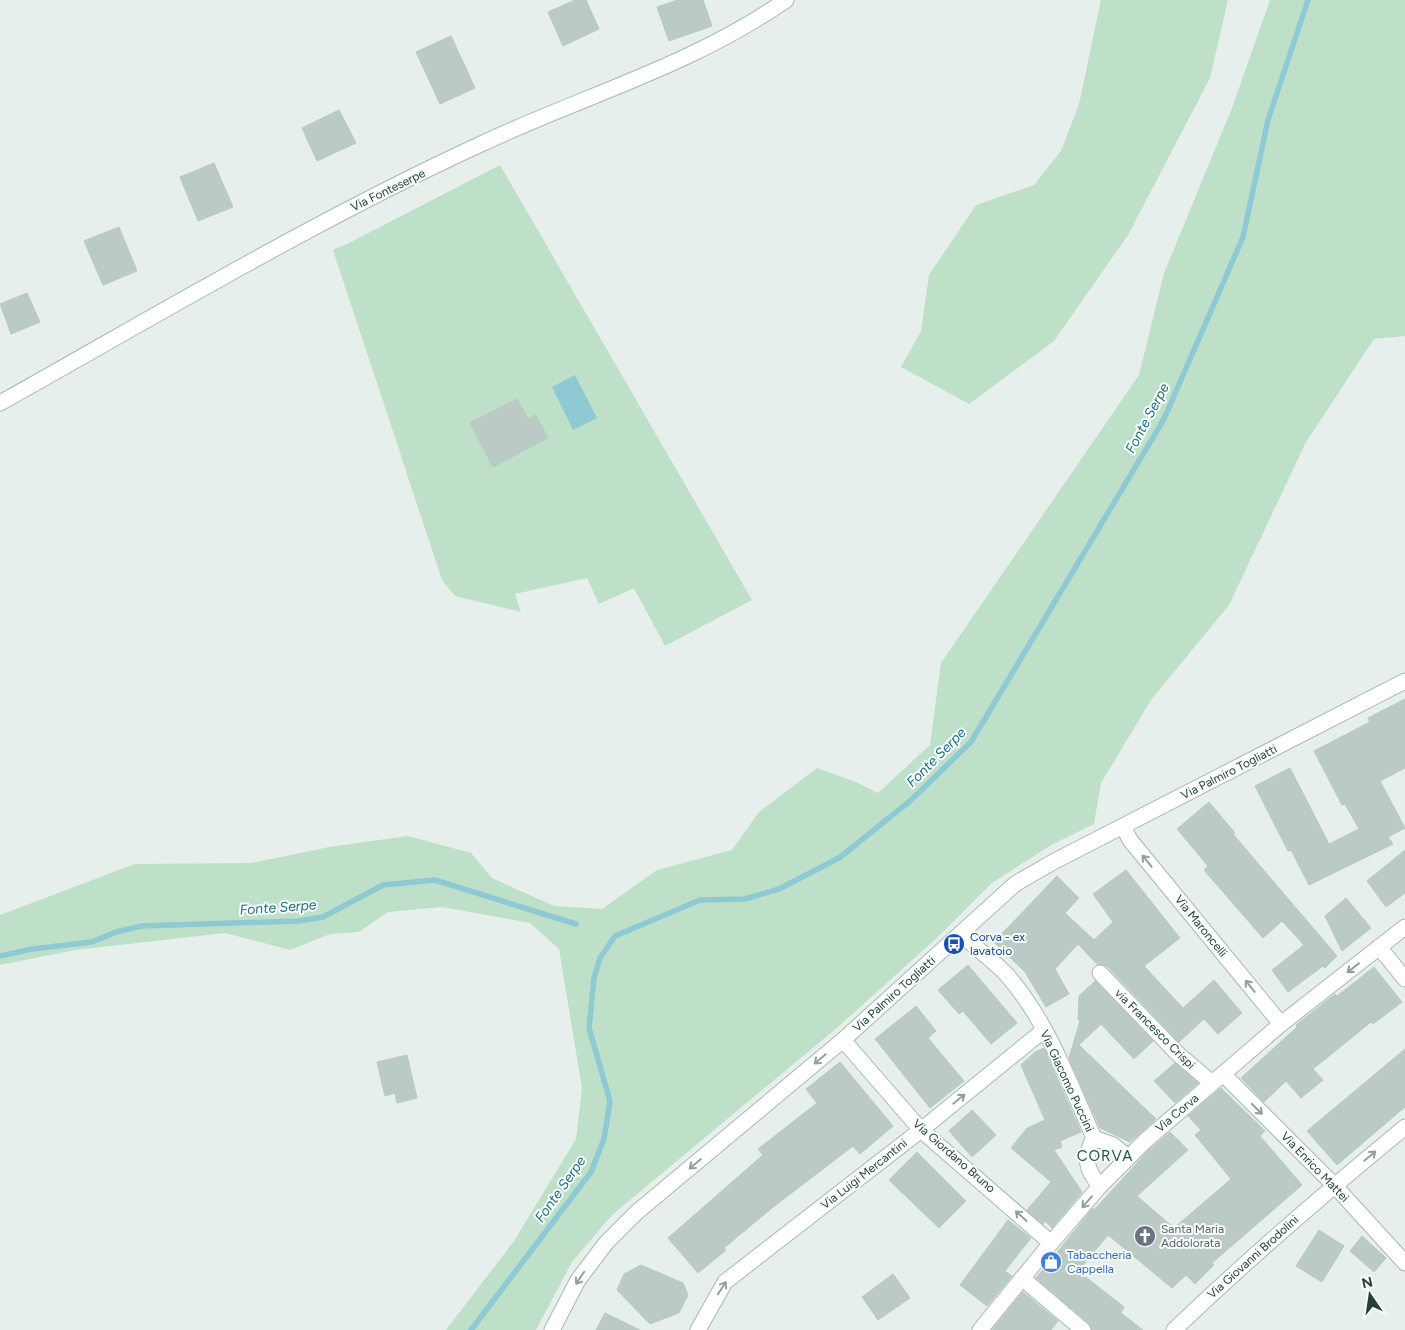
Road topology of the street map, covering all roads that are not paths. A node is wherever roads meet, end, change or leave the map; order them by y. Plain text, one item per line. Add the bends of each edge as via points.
1 (786, 0) edge
2 (0, 403) edge
3 (1405, 681) edge
4 (1123, 826) junction
5 (1405, 927) edge
6 (961, 934) junction
7 (1379, 948) junction
8 (1100, 973) dead end
9 (1405, 979) edge
10 (1281, 1024) junction
11 (1044, 1030) junction
12 (843, 1040) junction
13 (1218, 1079) junction
14 (1405, 1127) edge
15 (921, 1130) junction
16 (1094, 1138) junction
17 (1128, 1157) junction
18 (1334, 1185) junction
19 (1100, 1186) junction
20 (1051, 1243) junction
21 (1405, 1263) edge
22 (1022, 1278) junction
23 (552, 1330) edge
24 (698, 1330) edge
25 (980, 1330) edge
26 (1083, 1330) edge
27 (1174, 1330) edge

1 - 2 street, Via Fonteserpe via 764,16 669,66 482,143 332,218
3 - 4 street, Via Palmiro Togliatti
4 - 6 street, Via Palmiro Togliatti via 1015,884
10 -> 4 street, Via Maroncelli via 1130,840
5 - 7 street, Via Corva
6 - 11 street, Via Giacomo Puccini via 1006,974
6 - 12 street, Via Palmiro Togliatti
7 - 9 street
7 -> 10 street, Via Corva
8 - 13 street, via Francesco Crispi via 1178,1054
10 - 13 street, Via Corva
15 -> 11 street, Via Luigi Mercantini
11 - 16 street, Via Giacomo Puccini
12 - 15 street, Via Giordano Bruno
12 -> 23 street, Via Palmiro Togliatti via 612,1236 578,1280
13 - 17 street, Via Corva
13 -> 18 street, Via Enrico Mattei
18 -> 14 street, Via Giovanni Brodolini
20 -> 15 street, Via Giordano Bruno
24 -> 15 street, Via Luigi Mercantini via 725,1282
16 - 17 street via 1113,1145
16 - 19 street via 1086,1156 1086,1165
17 - 19 street, Via Corva
18 - 21 street, Via Enrico Mattei
18 - 27 street, Via Giovanni Brodolini
19 -> 20 street, Via Corva
20 - 22 street, Via Corva
22 - 25 street, Via Corva
22 - 26 street

